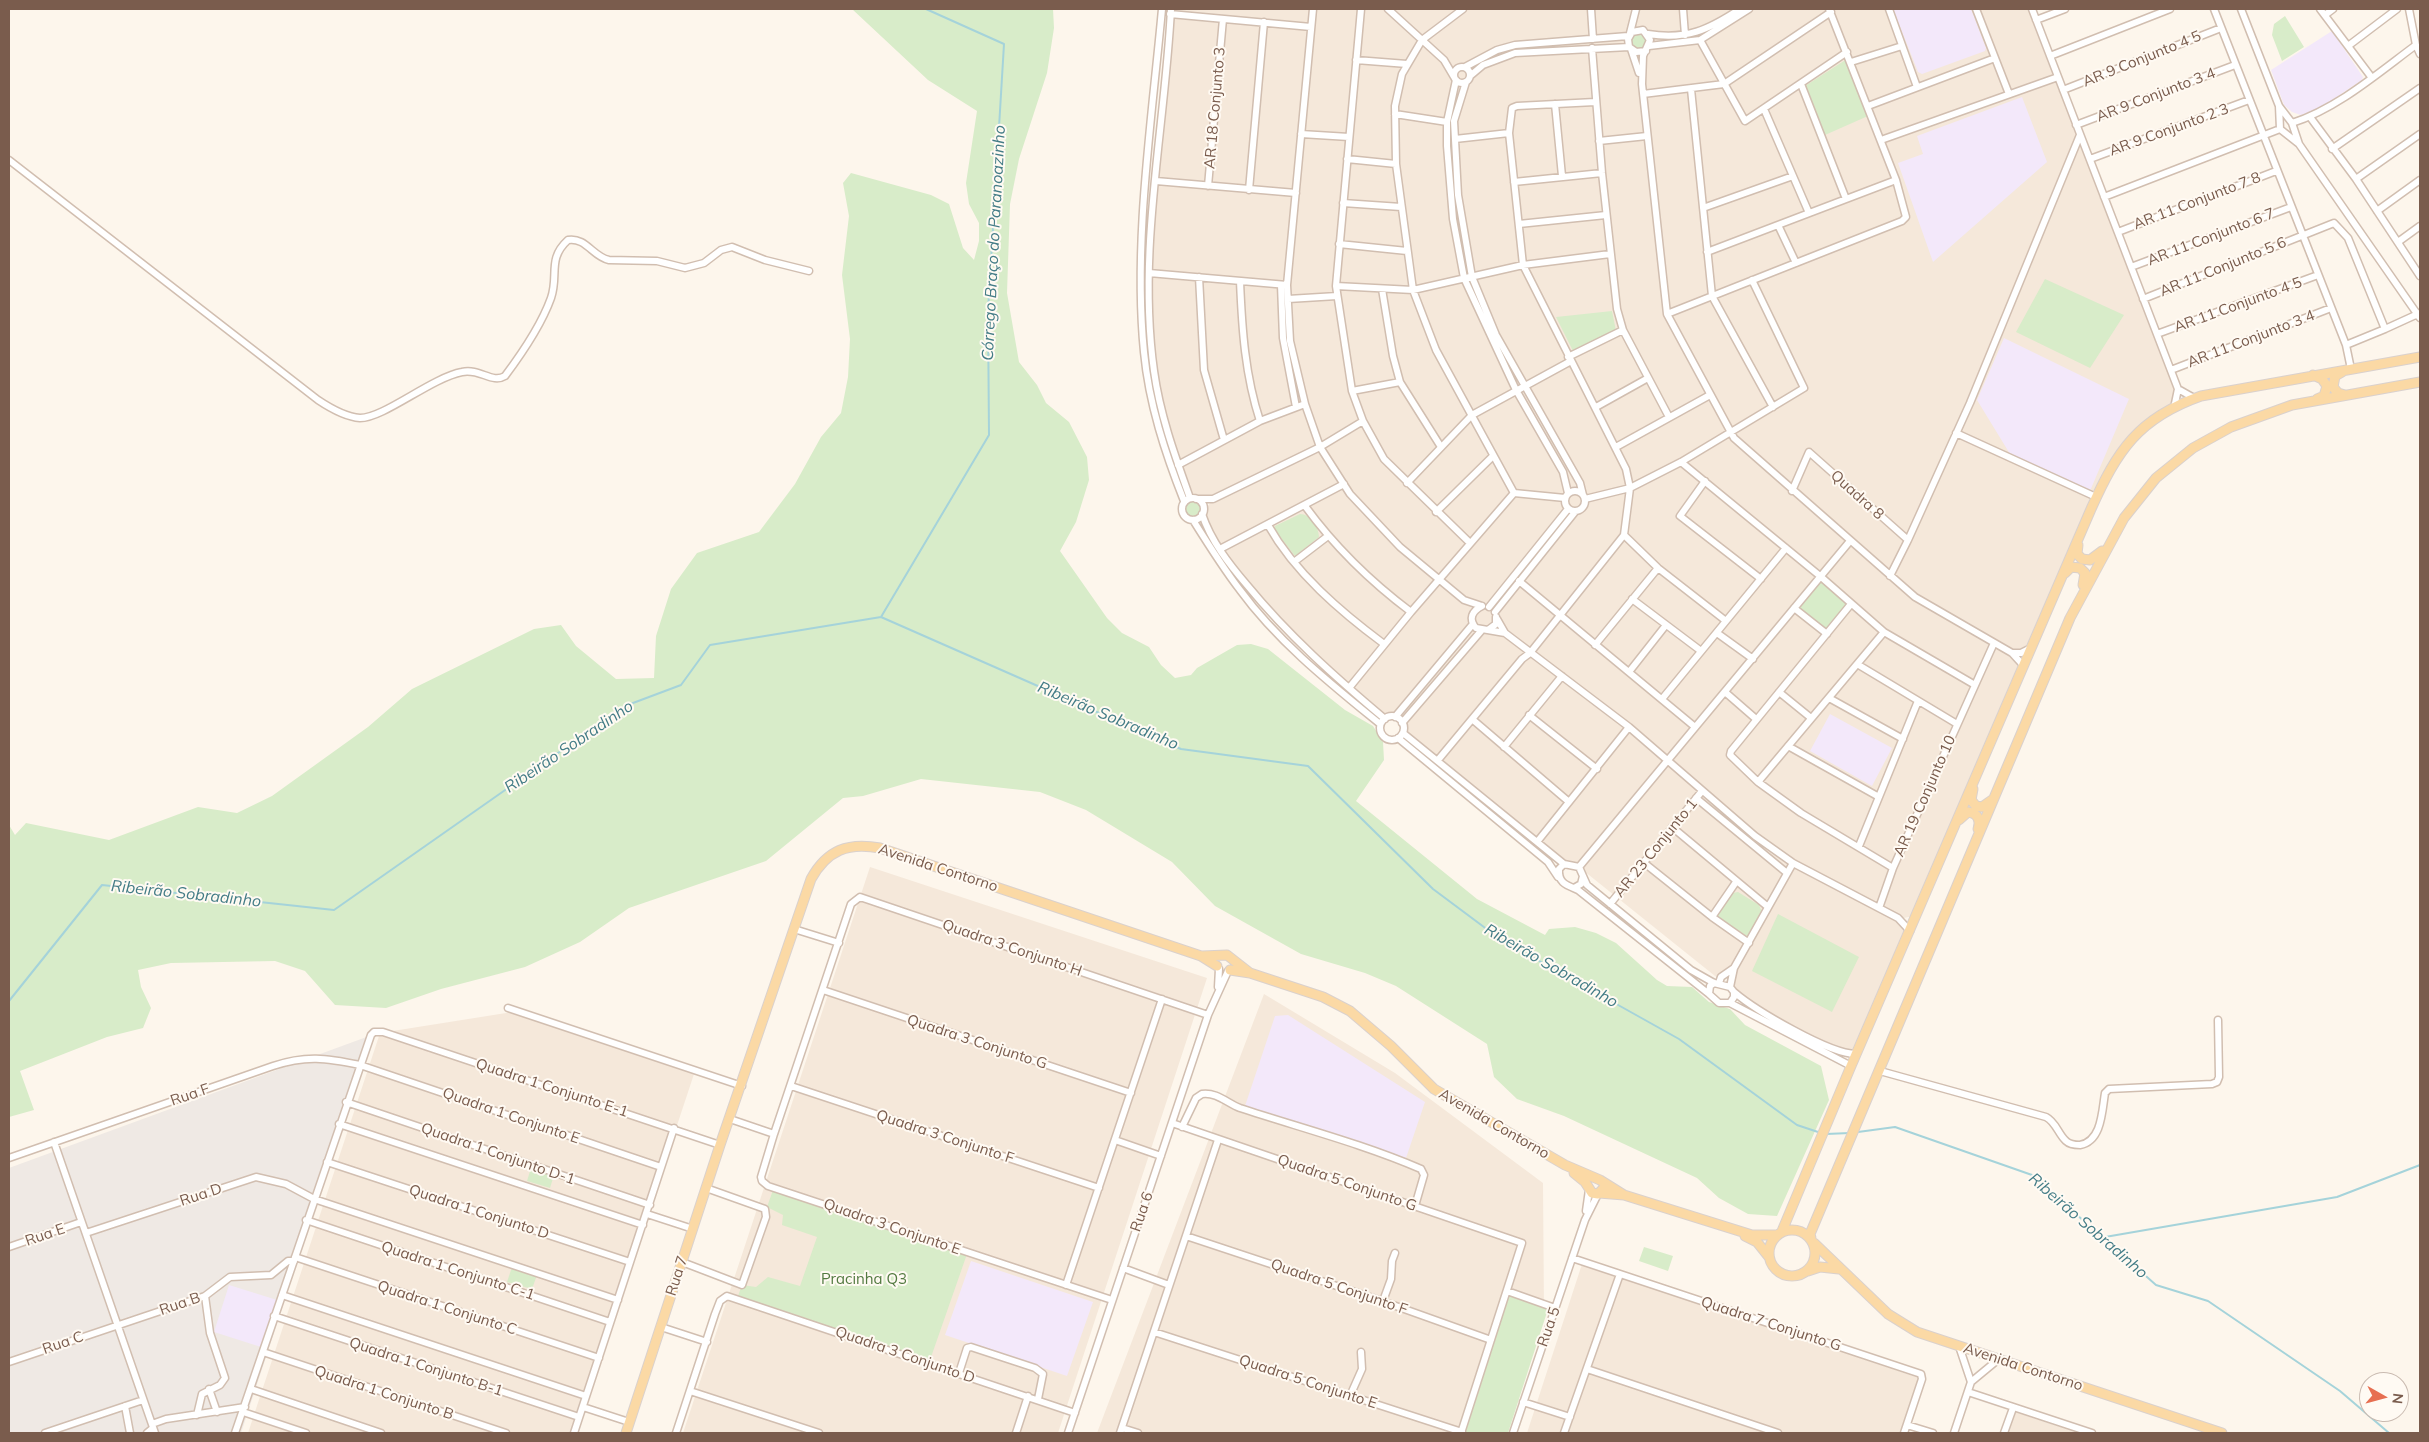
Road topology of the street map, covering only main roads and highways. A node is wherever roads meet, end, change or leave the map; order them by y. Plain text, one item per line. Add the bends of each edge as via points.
1 (2420, 357) edge
2 (2348, 370) junction
3 (2313, 375) junction
4 (2420, 382) edge
5 (2348, 395) junction
6 (2315, 401) junction
7 (2078, 539) junction
8 (2106, 548) junction
9 (2062, 576) junction
10 (2070, 618) junction
11 (1985, 753) junction
12 (1994, 798) junction
13 (1954, 827) junction
14 (1967, 865) junction
15 (1233, 960) junction
16 (1222, 967) junction
17 (1250, 973) junction
18 (730, 1119) joint
19 (1565, 1165) junction
20 (1598, 1180) junction
21 (1593, 1191) junction
22 (1624, 1195) junction
23 (1734, 1230) junction
24 (1779, 1233) junction
25 (1812, 1240) junction
26 (1769, 1257) junction
27 (1842, 1270) junction
28 (1807, 1271) junction
29 (626, 1433) edge
30 (2222, 1433) edge

1 - 2 main road
2 - 3 main road
2 - 5 main road via 2335,376 2333,387 2338,393
3 - 6 main road via 2327,386 2324,396
3 - 7 main road via 2220,391 2174,408 2133,437 2120,452
4 - 5 main road
5 - 6 main road
6 - 8 main road via 2231,427 2193,448 2156,478 2124,518
7 - 8 main road via 2077,554 2082,559 2090,560
7 - 9 main road
8 - 10 main road
9 - 10 main road via 2071,567 2080,568 2085,574
9 - 11 main road
10 - 12 main road
11 - 12 main road via 1972,800 1976,806 1982,807
11 - 13 main road
12 - 14 main road
13 - 14 main road via 1968,812 1977,816 1980,824
13 - 24 main road
14 - 25 main road via 1810,1234
15 - 16 main road
15 - 16 main road via 1227,955
15 - 17 main road, Avenida Contorno
16 - 17 main road, Avenida Contorno
16 - 18 main road, Avenida Contorno via 1201,956 871,846 843,849 823,861 811,879
17 - 19 main road, Avenida Contorno via 1323,997 1350,1010 1434,1089
18 - 29 main road, Rua 7
19 - 20 main road, Avenida Contorno
19 - 21 main road, Avenida Contorno
20 - 21 main road via 1590,1181
20 - 21 main road via 1603,1187
20 - 22 main road, Avenida Contorno
21 - 22 main road, Avenida Contorno
22 - 23 main road, Avenida Contorno
23 - 24 main road, Avenida Contorno via 1760,1236
23 - 26 main road, Avenida Contorno via 1757,1242
24 - 25 main road via 1788,1229 1801,1230
24 - 26 main road via 1772,1242
25 - 27 main road, Avenida Contorno
25 - 28 main road via 1815,1258
26 - 28 main road via 1784,1275 1800,1275
27 - 28 main road via 1820,1267
27 - 30 main road, Avenida Contorno via 1901,1323 1917,1332

